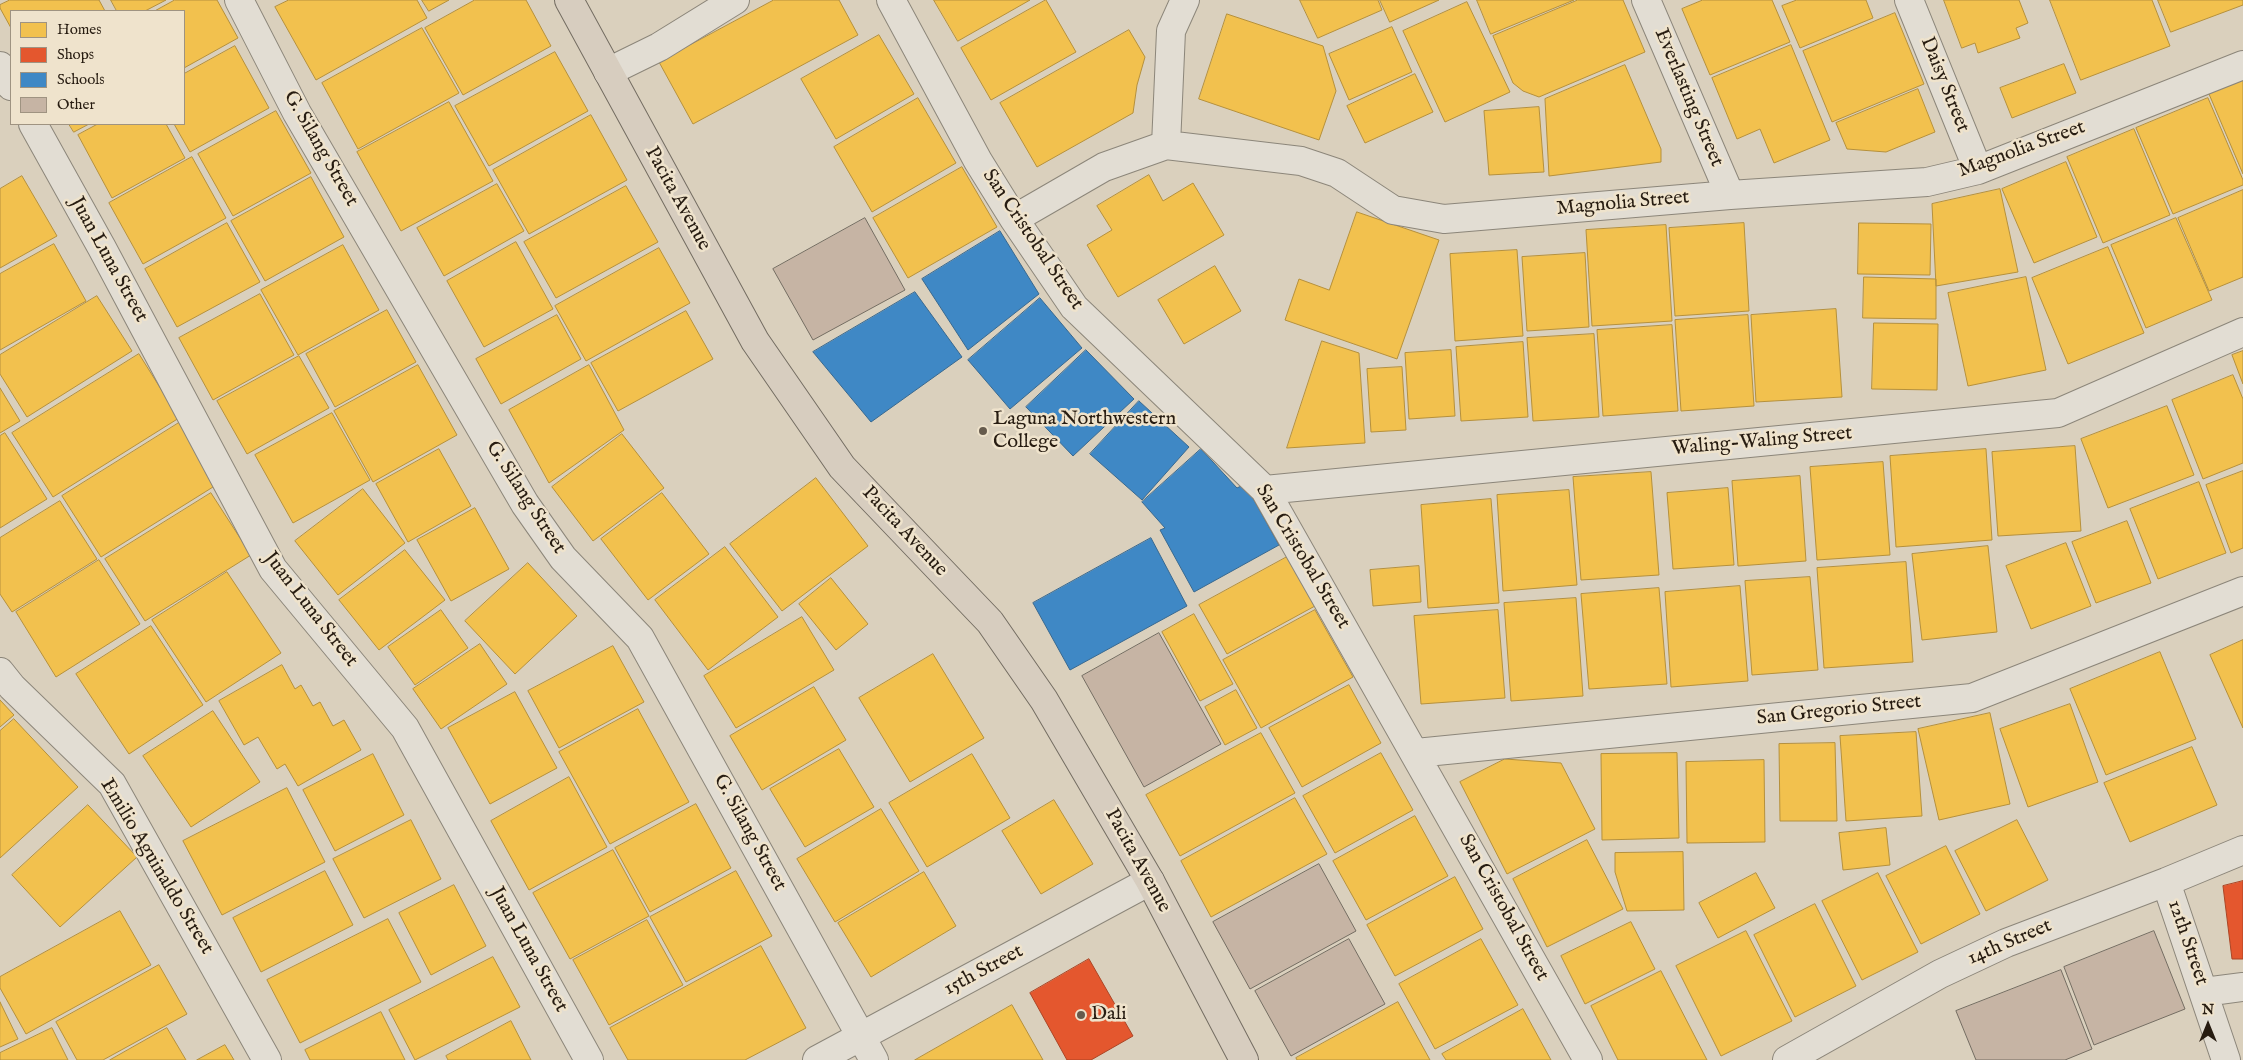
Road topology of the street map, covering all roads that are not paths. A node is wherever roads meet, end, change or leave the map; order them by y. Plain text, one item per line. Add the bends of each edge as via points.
1 (239, 0) edge
2 (569, 0) edge
3 (735, 0) edge
4 (891, 0) edge
5 (1185, 0) edge
6 (1646, 0) edge
7 (1909, 0) edge
8 (2243, 64) edge
9 (0, 66) edge
10 (608, 72) junction
11 (10, 84) edge
12 (33, 125) edge
13 (1166, 145) junction
14 (1978, 170) junction
15 (1730, 195) junction
16 (1014, 219) junction
17 (2243, 332) edge
18 (1265, 490) junction
19 (2243, 591) edge
20 (0, 672) edge
21 (1416, 753) junction
22 (2243, 850) edge
23 (1150, 881) junction
24 (2166, 882) junction
25 (2243, 988) edge
26 (2204, 992) junction
27 (862, 1036) junction
28 (268, 1060) edge
29 (589, 1060) edge
30 (817, 1060) edge
31 (874, 1060) edge
32 (1244, 1060) edge
33 (1588, 1060) edge
34 (1787, 1060) edge
35 (2226, 1060) edge

1 - 27 street, G. Silang Street via 297,113 525,504 563,558 640,638
2 - 10 main road, Pacita Avenue
3 - 10 street via 659,47
4 - 16 street, San Cristobal Street via 978,161
5 - 13 street via 1171,30
6 - 15 street, Everlasting Street
7 - 14 street, Daisy Street
8 - 14 street, Magnolia Street
9 - 11 street
10 - 23 main road, Pacita Avenue via 755,342 842,466 990,622 1044,700
12 - 29 street, Juan Luna Street via 273,569 405,728
13 - 15 street, Magnolia Street via 1301,161 1337,173 1393,210 1444,219
13 - 16 street, Magnolia Street via 1104,167
14 - 15 street, Magnolia Street via 1927,182
16 - 18 street, San Cristobal Street via 1074,307
17 - 18 street, Waling-Waling Street via 2058,413
18 - 21 street, San Cristobal Street
19 - 21 street, San Gregorio Street via 1972,698
20 - 28 street, Emilio Aguinaldo Street via 112,784
21 - 33 street, San Cristobal Street
22 - 24 street, 14th Street
23 - 27 street, 15th Street
23 - 32 main road, Pacita Avenue
24 - 26 street, 12th Street
24 - 34 street, 14th Street via 1989,950
25 - 26 street
26 - 35 street, 12th Street
27 - 30 street, 15th Street
27 - 31 street, G. Silang Street

